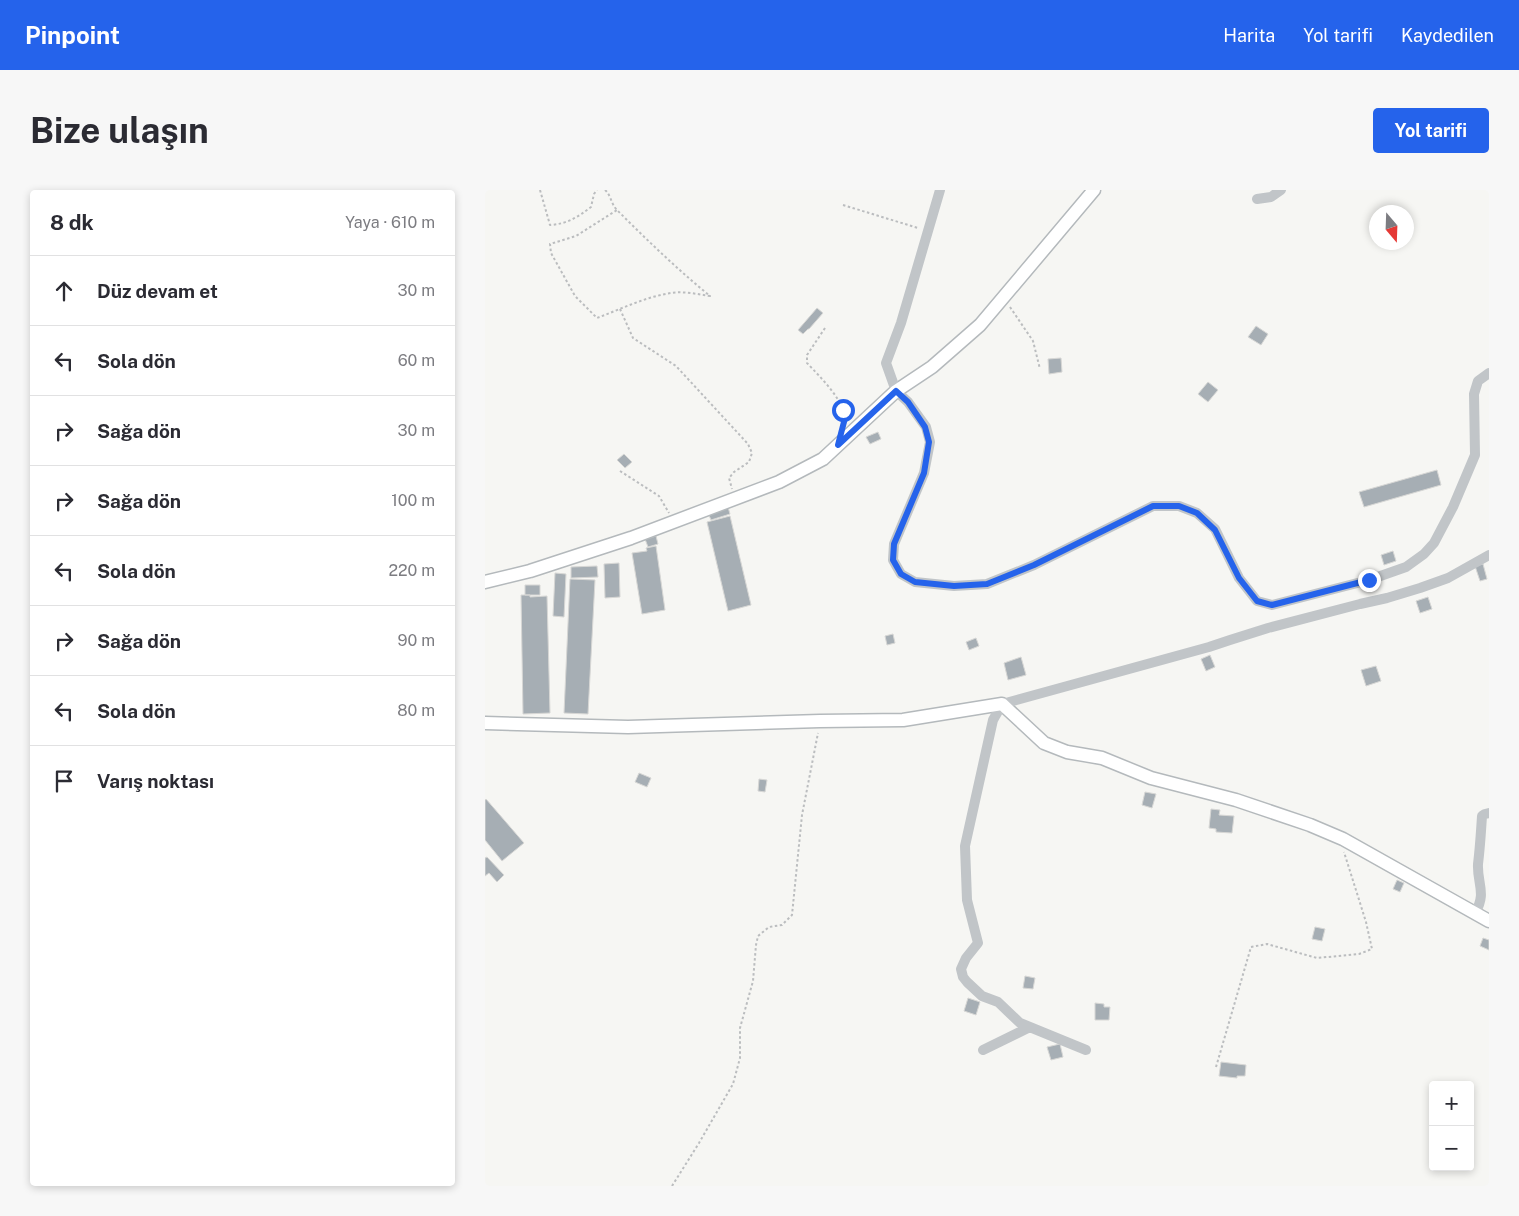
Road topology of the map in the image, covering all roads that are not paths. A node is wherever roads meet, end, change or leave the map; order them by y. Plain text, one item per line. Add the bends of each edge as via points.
1 (940, 190) edge
2 (1094, 190) edge
3 (1281, 190) edge
4 (1257, 199) dead end
5 (1489, 373) edge
6 (896, 391) junction
7 (1489, 555) edge
8 (485, 582) edge
9 (1002, 704) junction
10 (485, 723) edge
11 (1489, 813) edge
12 (1475, 913) junction
13 (1489, 921) edge
14 (1030, 1027) junction
15 (983, 1050) dead end
16 (1086, 1050) dead end

1 - 6 street via 886,363
2 - 6 main road via 980,325 932,367
3 - 4 street via 1271,197
5 - 6 street via 1478,382 1474,394 1475,455 1453,507 1434,543 1424,554 1406,567 1369,580 1272,605 1257,601 1239,578 1215,530 1197,513 1179,506 1153,506 1034,565 987,584 954,586 915,582 901,574 893,560 894,544 924,473 929,442 925,427
6 - 8 main road via 823,459 779,482 631,538
7 - 9 street via 1448,578 1387,598 1268,628
9 - 10 main road via 903,720 627,727
9 - 12 main road via 1044,744 1102,758 1151,778 1236,800 1311,825
9 - 14 street via 993,720 965,846 967,900 978,943 961,969 963,977 982,996 998,1002 1020,1023
11 - 12 street via 1482,816 1478,866 1482,898
12 - 13 main road
14 - 15 street
14 - 16 street

